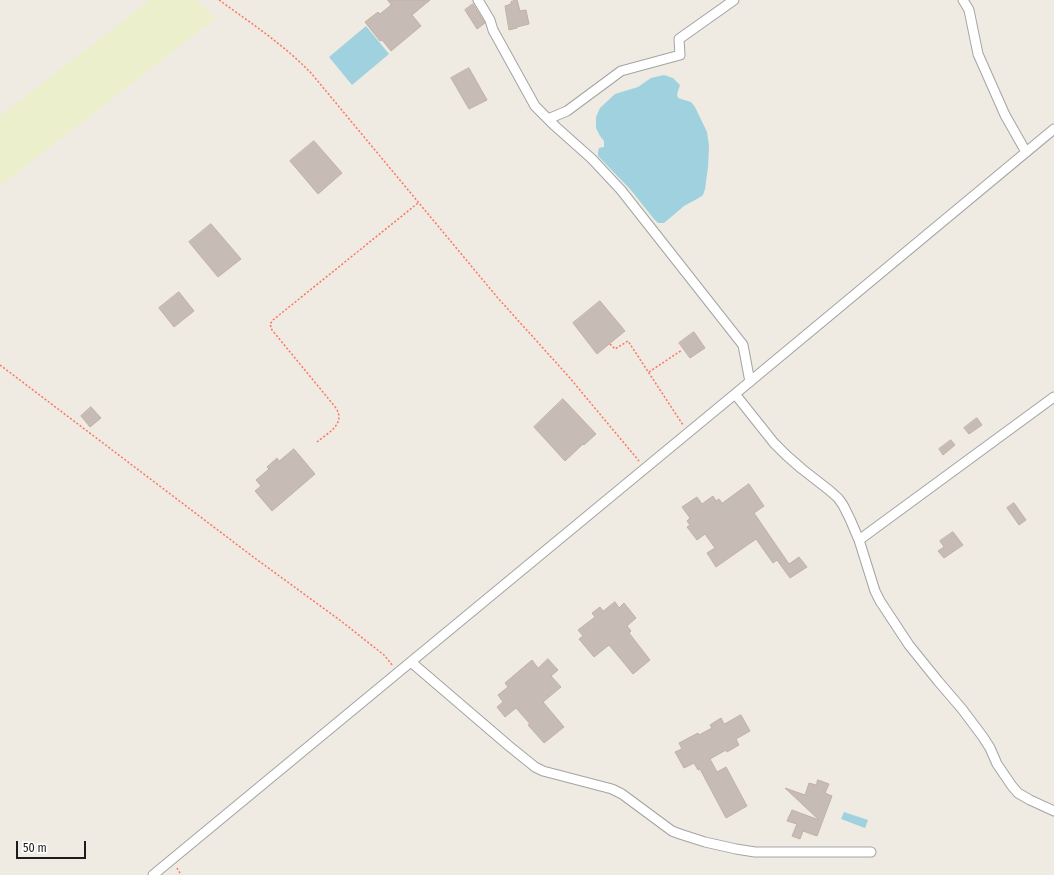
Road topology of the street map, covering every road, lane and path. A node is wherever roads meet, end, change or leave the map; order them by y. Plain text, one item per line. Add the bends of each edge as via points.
1 (219, 0) edge
2 (478, 0) edge
3 (734, 0) edge
4 (963, 0) edge
5 (548, 119) junction
6 (1054, 129) edge
7 (1026, 152) junction
8 (418, 203) junction
9 (610, 344) dead end
10 (682, 350) dead end
11 (0, 365) edge
12 (649, 372) junction
13 (750, 382) junction
14 (735, 394) junction
15 (1054, 397) edge
16 (688, 433) junction
17 (317, 442) dead end
18 (646, 468) junction
19 (859, 540) junction
20 (411, 662) junction
21 (397, 673) junction
22 (1054, 811) edge
23 (871, 852) dead end
24 (153, 875) edge

1 - 8 path via 298,59
2 - 5 street via 535,106
3 - 5 street via 680,39 680,55 621,71 567,110
4 - 7 street via 969,10 978,54 1005,115
5 - 13 street via 592,159 621,190 743,345
6 - 7 street
7 - 13 street
8 - 17 path via 270,324 272,330 339,413 338,423
8 - 18 path
9 - 12 path via 615,349 628,340
10 - 12 path
11 - 21 path via 341,621 384,655
12 - 16 path
13 - 14 street
14 - 16 street
14 - 19 street via 786,456 838,498
15 - 19 street
16 - 18 street
18 - 20 street
19 - 22 street via 880,602 909,645 983,737 997,764 1018,793
20 - 21 street
20 - 23 street via 535,767 554,775 612,789 676,832 736,850 755,852
21 - 24 street

